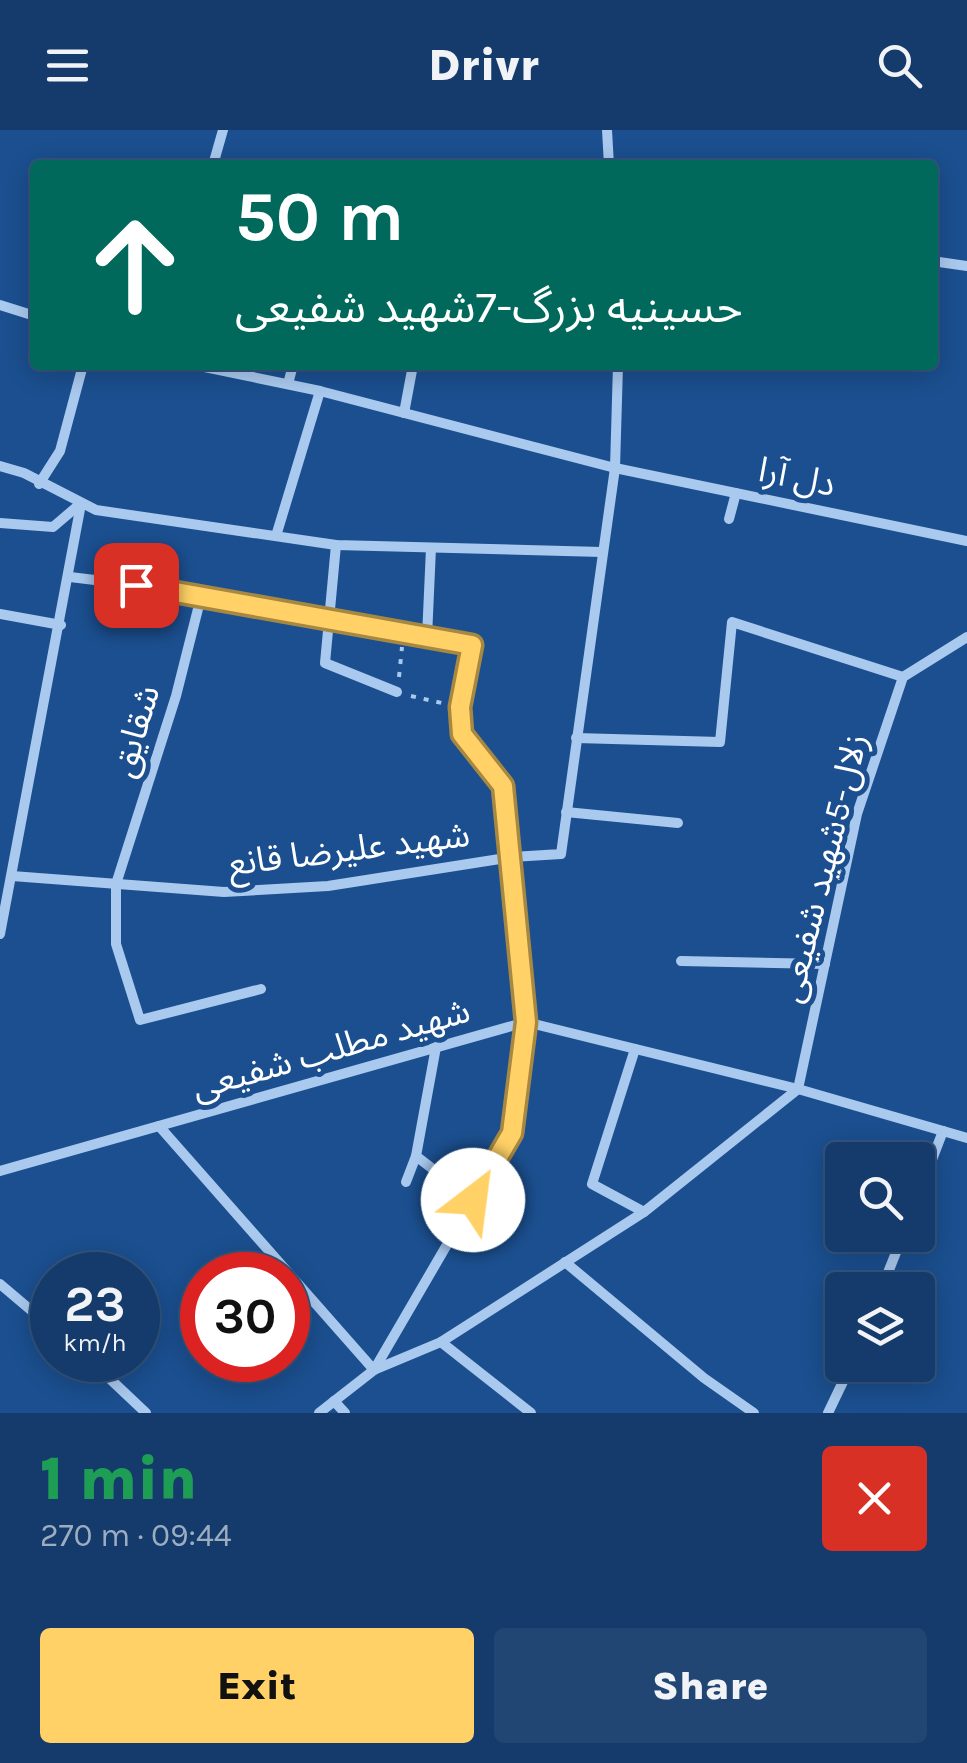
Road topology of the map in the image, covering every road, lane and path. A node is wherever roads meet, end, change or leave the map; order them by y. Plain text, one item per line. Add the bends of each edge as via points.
1 (223, 130) edge
2 (606, 130) edge
3 (215, 160) edge
4 (609, 160) edge
5 (938, 262) edge
6 (967, 266) edge
7 (0, 305) edge
8 (30, 314) edge
9 (82, 370) edge
10 (219, 370) edge
11 (291, 370) edge
12 (412, 370) edge
13 (618, 370) edge
14 (288, 384) junction
15 (320, 391) junction
16 (404, 413) junction
17 (0, 466) edge
18 (615, 468) junction
19 (39, 484) junction
20 (736, 493) junction
21 (81, 504) junction
22 (729, 520) dead end
23 (0, 523) edge
24 (276, 536) junction
25 (967, 541) edge
26 (336, 545) junction
27 (431, 548) junction
28 (602, 552) junction
29 (70, 577) junction
30 (202, 594) junction
31 (0, 614) edge
32 (331, 618) junction
33 (61, 625) junction
34 (404, 632) junction
35 (427, 636) junction
36 (967, 636) edge
37 (903, 677) junction
38 (397, 692) junction
39 (460, 707) junction
40 (576, 738) junction
41 (566, 812) junction
42 (678, 822) dead end
43 (512, 857) junction
44 (12, 876) junction
45 (116, 884) junction
46 (4, 898) edge
47 (0, 934) edge
48 (681, 961) dead end
49 (825, 964) junction
50 (260, 989) dead end
51 (526, 1022) junction
52 (436, 1047) junction
53 (636, 1049) junction
54 (798, 1089) junction
55 (159, 1126) junction
56 (942, 1131) junction
57 (967, 1138) edge
58 (935, 1150) edge
59 (416, 1156) junction
60 (0, 1171) edge
61 (406, 1182) dead end
62 (473, 1200) junction
63 (644, 1212) junction
64 (565, 1262) junction
65 (0, 1284) edge
66 (30, 1309) edge
67 (441, 1342) junction
68 (374, 1370) junction
69 (113, 1382) edge
70 (843, 1382) edge
71 (334, 1401) junction
72 (146, 1413) edge
73 (318, 1413) edge
74 (345, 1413) edge
75 (530, 1413) edge
76 (754, 1413) edge
77 (828, 1413) edge

1 - 3 street
2 - 4 street
5 - 6 street
7 - 8 street
9 - 19 street via 60,451
10 - 14 street, دل آرا
11 - 14 street
12 - 16 street
13 - 18 street
14 - 15 street, دل آرا
15 - 16 street, دل آرا
15 - 24 street
16 - 18 street, دل آرا
17 - 19 street
18 - 20 street, دل آرا
18 - 28 street
19 - 21 street
20 - 22 street
20 - 25 street, دل آرا
21 - 23 street via 52,528
21 - 24 street
21 - 29 street
24 - 26 street
26 - 27 street
26 - 32 street
27 - 28 street
27 - 35 street
28 - 40 street
29 - 30 street
29 - 33 street
30 - 32 street
30 - 45 street, شقایق
31 - 33 street
32 - 34 street
32 - 38 street via 325,663
33 - 44 street
34 - 35 street
34 - 38 path
35 - 39 street via 472,645
36 - 37 street
37 - 40 street via 732,622 720,742
37 - 49 street, زلال-5شهید شفیعی via 857,814
38 - 39 path
39 - 43 street via 462,734 503,786
40 - 41 street
41 - 42 street
41 - 43 street, شهید علیرضا قانع via 561,854
43 - 45 street, شهید علیرضا قانع via 311,887 224,892
43 - 51 street
44 - 45 street, شهید علیرضا قانع
44 - 46 street
45 - 50 street, شقایق via 116,944 140,1020
46 - 47 street
48 - 49 street
49 - 54 street, زلال-5شهید شفیعی
51 - 52 street, شهید مطلب شفیعی
51 - 53 street, شهید مطلب شفیعی
51 - 62 street via 512,1133
52 - 55 street, شهید مطلب شفیعی
52 - 59 street
53 - 54 street, شهید مطلب شفیعی
53 - 63 street via 592,1184
54 - 56 street, شهید مطلب شفیعی
54 - 63 street
55 - 60 street, شهید مطلب شفیعی
55 - 68 street
56 - 57 street, شهید مطلب شفیعی
56 - 58 street
59 - 61 street
59 - 62 street
62 - 68 street
63 - 64 street
64 - 67 street
64 - 76 street
65 - 66 street
67 - 68 street
67 - 75 street
68 - 71 street
69 - 72 street
70 - 77 street
71 - 73 street
71 - 74 street

